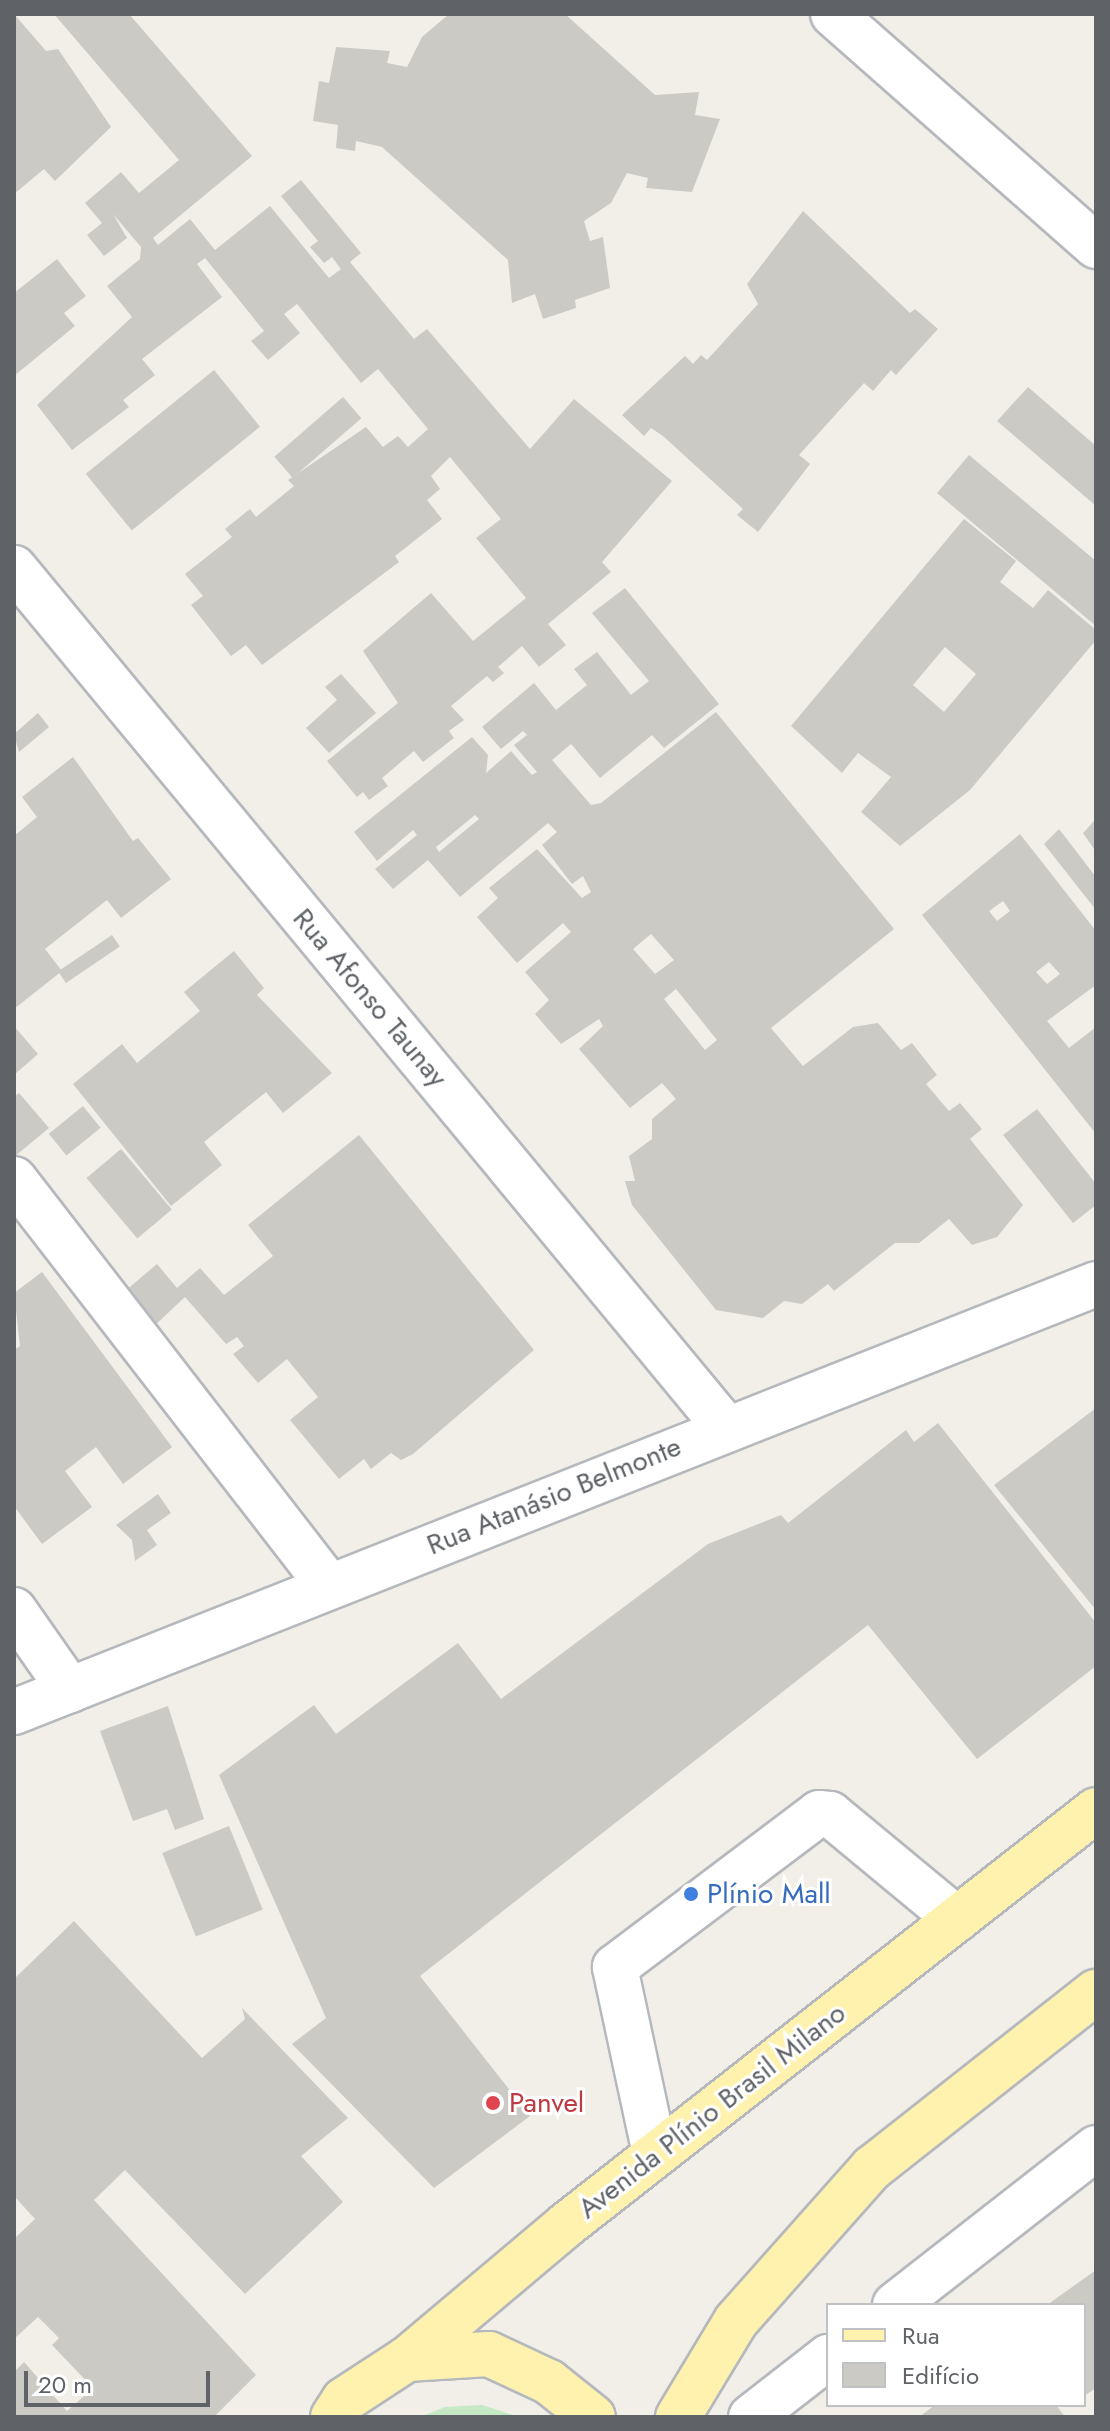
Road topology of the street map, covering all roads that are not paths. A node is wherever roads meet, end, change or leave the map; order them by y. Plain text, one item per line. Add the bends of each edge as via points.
1 (833, 14) edge
2 (1096, 246) edge
3 (14, 568) edge
4 (14, 1179) edge
5 (1096, 1284) edge
6 (726, 1428) junction
7 (329, 1586) junction
8 (14, 1610) edge
9 (70, 1690) junction
10 (14, 1712) edge
11 (1096, 1810) edge
12 (957, 1919) junction
13 (1096, 1992) edge
14 (1096, 2148) edge
15 (655, 2154) junction
16 (898, 2303) edge
17 (407, 2359) junction
18 (826, 2359) edge
19 (333, 2417) edge
20 (593, 2417) edge
21 (678, 2417) edge
22 (751, 2417) edge

1 - 2 street
3 - 6 street, Rua Afonso Taunay
4 - 7 street
5 - 6 street, Rua Atanásio Belmonte
6 - 7 street, Rua Atanásio Belmonte
7 - 9 street, Rua Atanásio Belmonte
8 - 9 street
9 - 10 street, Rua Atanásio Belmonte
11 - 12 main road, Avenida Plínio Brasil Milano
12 - 15 main road, Avenida Plínio Brasil Milano
12 - 15 street via 830,1814 819,1813 615,1967
13 - 21 main road via 872,2168 736,2321
14 - 16 street
15 - 17 main road, Avenida Plínio Brasil Milano
17 - 19 main road, Avenida Plínio Brasil Milano via 344,2400
17 - 20 main road via 489,2354 549,2382
18 - 22 street

